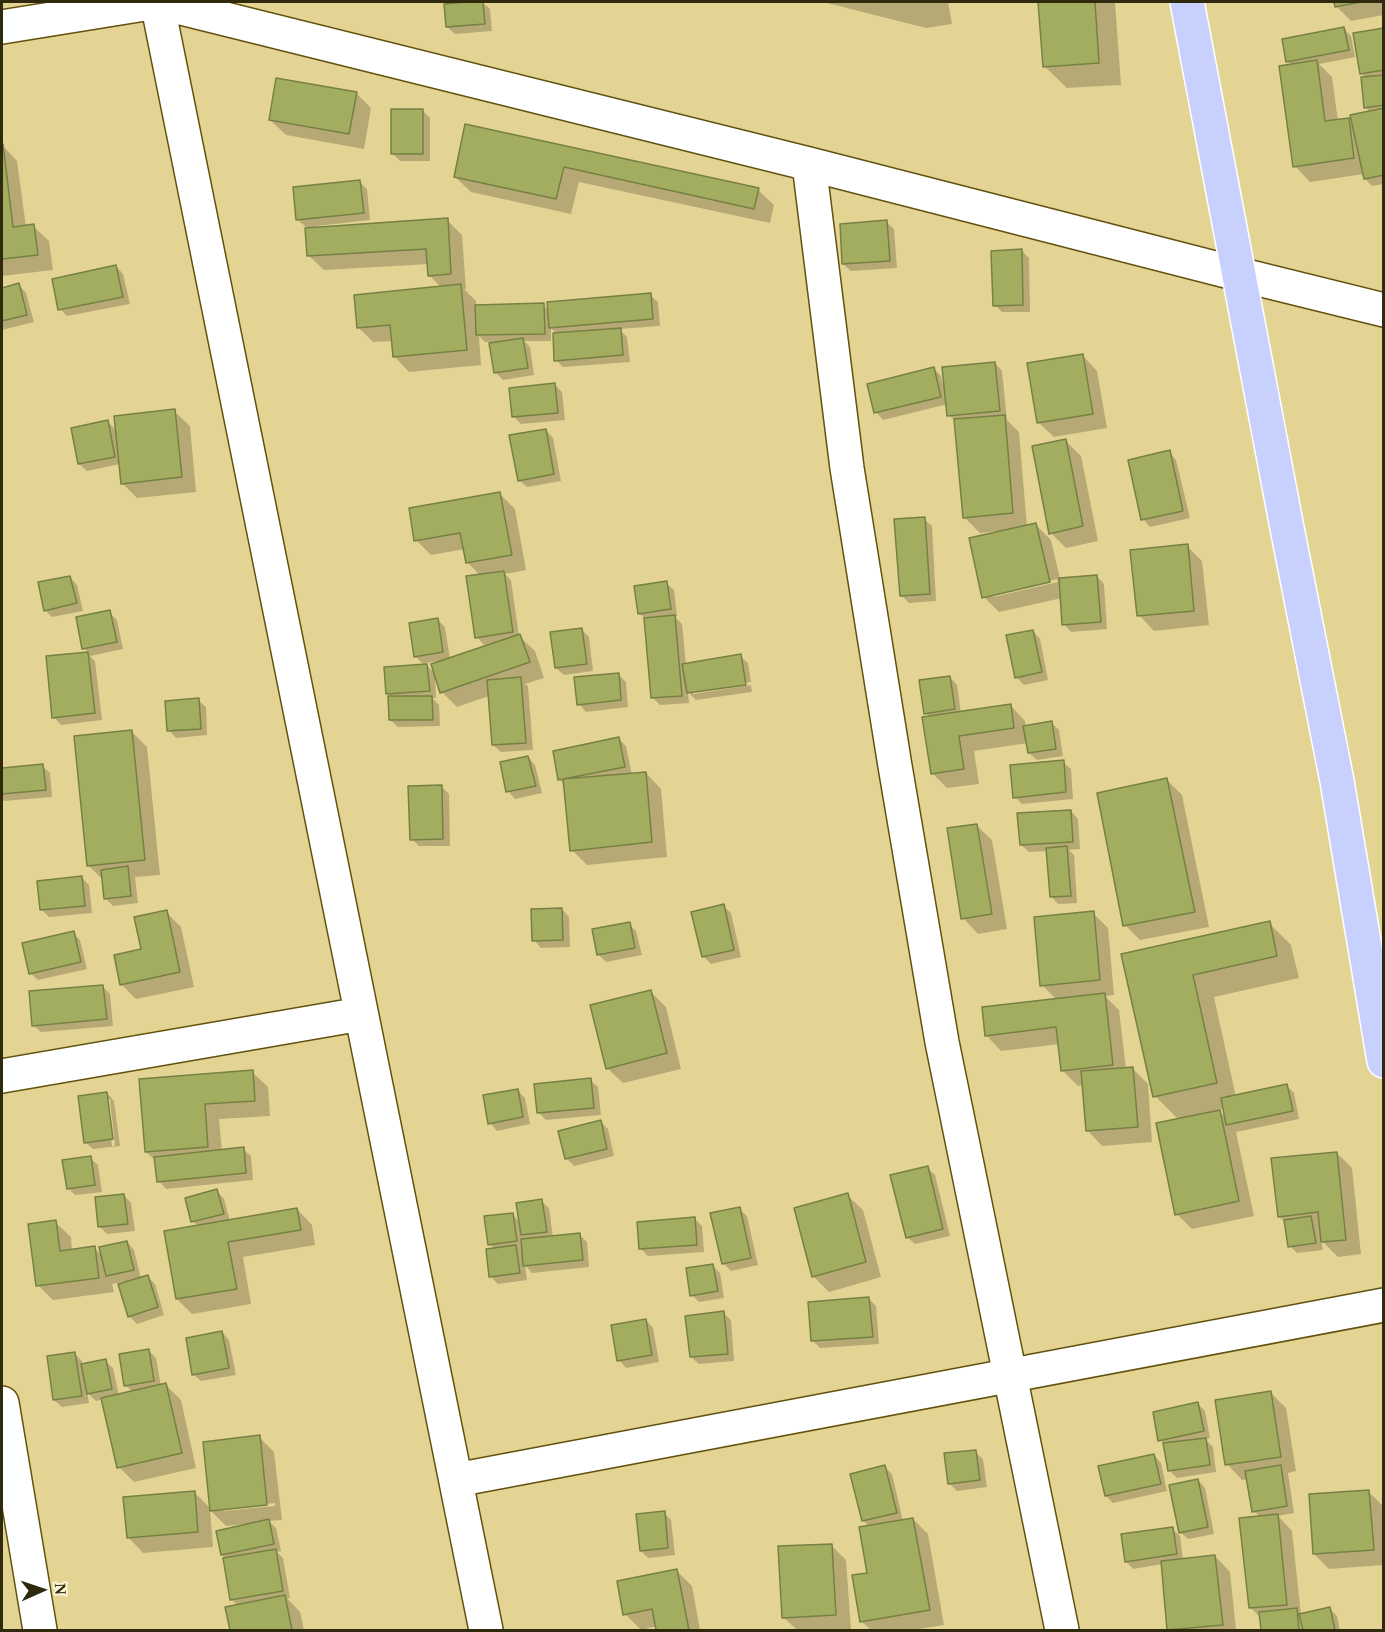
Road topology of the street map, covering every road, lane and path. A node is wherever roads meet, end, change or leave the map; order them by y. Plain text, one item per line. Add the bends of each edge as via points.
1 (157, 2) edge
2 (1187, 2) edge
3 (2, 27) edge
4 (810, 164) junction
5 (1238, 274) junction
6 (1383, 310) edge
7 (362, 1014) junction
8 (1383, 1061) edge
9 (2, 1076) edge
10 (1383, 1305) edge
11 (1010, 1375) junction
12 (2, 1403) edge
13 (456, 1480) junction
14 (40, 1630) edge
15 (486, 1630) edge
16 (1062, 1630) edge

1 - 3 street
1 - 4 street
1 - 7 street
2 - 5 main road
4 - 5 street
4 - 11 street via 847,468 895,766 942,1042
5 - 6 street
5 - 8 main road via 1337,782
7 - 9 street
7 - 13 street
10 - 11 street
11 - 13 street
11 - 16 street
12 - 14 street
13 - 15 street

